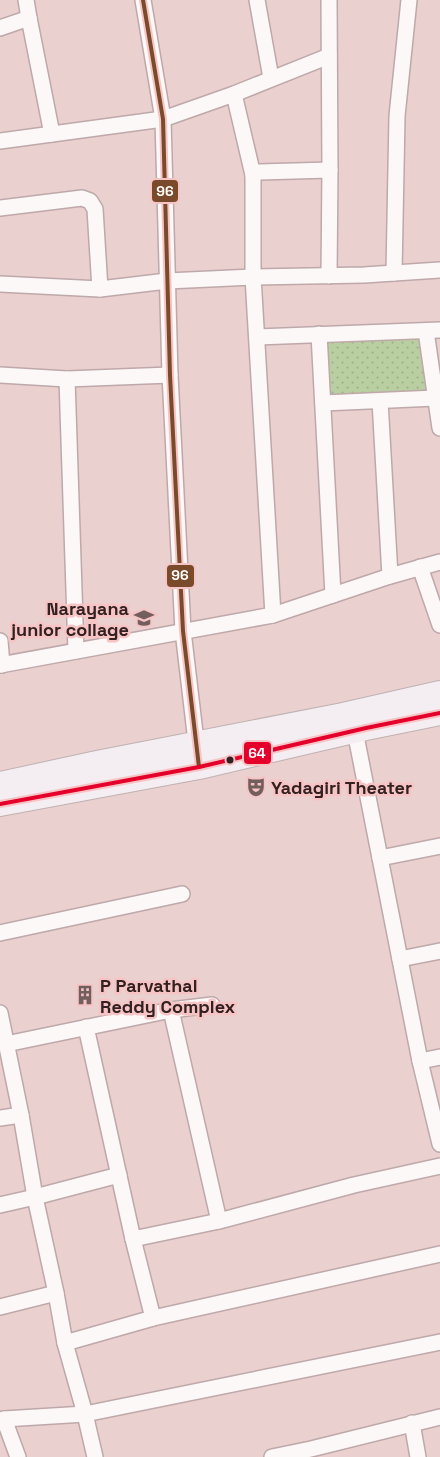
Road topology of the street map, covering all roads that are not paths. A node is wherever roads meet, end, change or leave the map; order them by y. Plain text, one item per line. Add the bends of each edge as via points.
1 (26, 0) edge
2 (143, 0) edge
3 (257, 0) edge
4 (329, 0) edge
5 (409, 0) edge
6 (29, 18) junction
7 (0, 28) edge
8 (329, 56) junction
9 (271, 78) junction
10 (234, 94) junction
11 (163, 120) junction
12 (52, 134) junction
13 (0, 141) edge
14 (330, 170) junction
15 (253, 175) junction
16 (0, 208) edge
17 (440, 270) edge
18 (394, 273) junction
19 (329, 276) junction
20 (253, 277) junction
21 (167, 282) junction
22 (0, 284) edge
23 (100, 289) junction
24 (433, 331) edge
25 (319, 334) junction
26 (257, 337) junction
27 (0, 374) edge
28 (170, 375) junction
29 (67, 379) junction
30 (436, 398) junction
31 (380, 400) junction
32 (323, 403) junction
33 (440, 428) edge
34 (440, 562) edge
35 (420, 567) junction
36 (390, 576) junction
37 (333, 595) junction
38 (273, 615) junction
39 (440, 625) edge
40 (183, 631) junction
41 (0, 641) edge
42 (76, 651) junction
43 (1, 665) edge
44 (440, 693) edge
45 (440, 713) edge
46 (355, 732) junction
47 (198, 756) junction
48 (0, 784) edge
49 (0, 804) edge
50 (440, 846) edge
51 (380, 858) junction
52 (182, 894) dead end
53 (0, 933) edge
54 (440, 951) edge
55 (400, 959) junction
56 (212, 1005) dead end
57 (171, 1010) junction
58 (0, 1013) edge
59 (86, 1027) junction
60 (6, 1044) junction
61 (440, 1057) edge
62 (420, 1061) junction
63 (21, 1115) junction
64 (0, 1118) edge
65 (440, 1144) edge
66 (440, 1166) edge
67 (119, 1175) junction
68 (35, 1197) junction
69 (0, 1205) edge
70 (219, 1221) junction
71 (133, 1239) junction
72 (440, 1254) edge
73 (56, 1293) junction
74 (0, 1307) edge
75 (153, 1318) junction
76 (440, 1342) edge
77 (65, 1343) junction
78 (85, 1414) junction
79 (440, 1417) edge
80 (2, 1420) edge
81 (412, 1423) junction
82 (312, 1453) edge
83 (18, 1457) edge
84 (95, 1457) edge
85 (272, 1457) edge
86 (418, 1457) edge

1 - 6 street
2 - 11 street
3 - 9 street
4 - 8 street
5 - 18 street via 397,116
6 - 7 street
6 - 12 street
8 - 9 street
8 - 14 street
9 - 10 street
10 - 11 street
10 - 15 street
11 - 12 street
11 - 21 street
12 - 13 street
14 - 15 street via 259,172
14 - 19 street
15 - 20 street
16 - 23 street via 82,198 90,201 95,209
17 - 18 street
18 - 19 street
19 - 20 street
20 - 21 street
20 - 26 street
21 - 23 street
21 - 28 street
22 - 23 street
24 - 25 street
24 - 30 street
25 - 26 street
25 - 32 street
26 - 38 street
27 - 29 street
28 - 29 street
28 - 40 street
29 - 42 street
30 - 31 street
30 - 33 street
31 - 32 street
31 - 36 street
32 - 37 street
34 - 35 street
35 - 36 street
35 - 39 street
36 - 37 street
37 - 38 street
38 - 40 street
40 - 42 street
40 - 47 street
41 - 43 street
42 - 43 street
44 - 47 main road
45 - 46 main road
46 - 47 main road
46 - 51 street
47 - 48 main road via 96,763
47 - 49 main road
50 - 51 street
51 - 55 street
52 - 53 street
54 - 55 street
55 - 62 street
56 - 57 street
57 - 59 street
57 - 70 street
58 - 60 street
59 - 60 street
59 - 67 street
60 - 63 street
61 - 62 street
62 - 65 street
63 - 64 street
63 - 68 street
66 - 70 street
67 - 68 street
67 - 71 street
68 - 69 street
68 - 73 street
70 - 71 street
71 - 75 street
72 - 75 street
73 - 74 street
73 - 77 street
75 - 77 street
76 - 78 street
77 - 78 street
78 - 80 street
78 - 84 street
79 - 81 street
80 - 83 street
81 - 82 street
81 - 86 street
82 - 85 street

